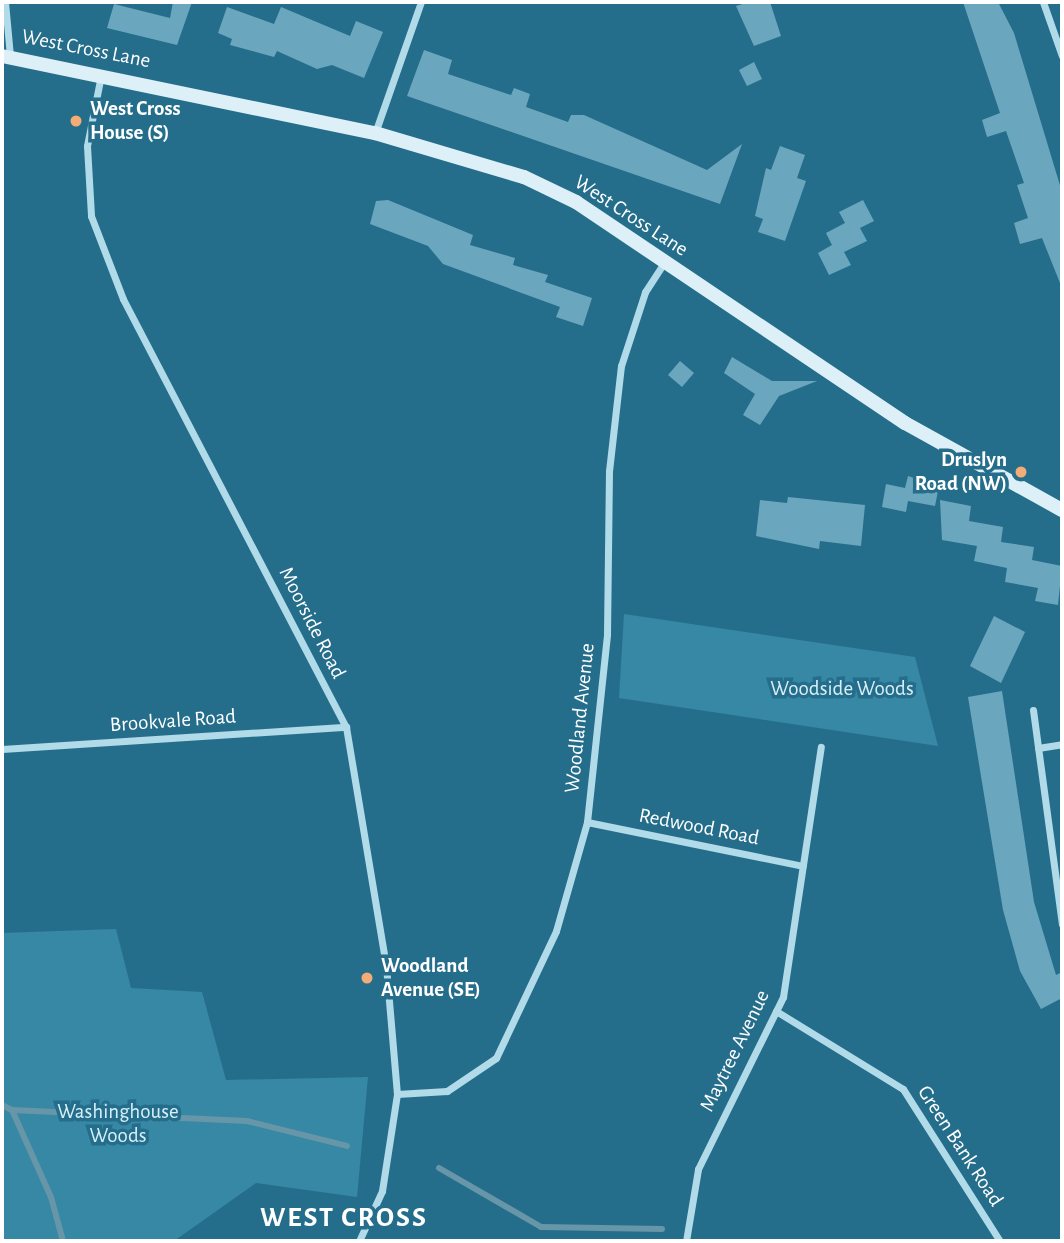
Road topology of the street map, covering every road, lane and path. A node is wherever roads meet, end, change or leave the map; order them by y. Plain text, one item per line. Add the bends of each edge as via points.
1 (5, 2) edge
2 (421, 2) edge
3 (1044, 2) edge
4 (1062, 55) edge
5 (6, 56) edge
6 (102, 71) junction
7 (375, 132) junction
8 (663, 264) junction
9 (1062, 510) edge
10 (1033, 710) dead end
11 (346, 727) junction
12 (1062, 744) edge
13 (821, 747) dead end
14 (1038, 748) junction
15 (2, 749) edge
16 (587, 822) junction
17 (803, 866) junction
18 (1062, 924) edge
19 (776, 1011) junction
20 (397, 1094) junction
21 (359, 1241) edge
22 (685, 1241) edge
23 (1000, 1241) edge

1 - 5 street
2 - 7 street
3 - 4 street
5 - 6 street, West Cross Lane
6 - 7 street, West Cross Lane
6 - 11 street, Moorside Road via 87,146 91,216 123,299
7 - 8 street, West Cross Lane via 524,177 576,202
8 - 9 street, West Cross Lane via 905,423
8 - 16 street, Woodland Avenue via 640,303 621,366 609,471 607,634
10 - 14 street
11 - 15 street, Brookvale Road
11 - 20 street, Moorside Road via 386,966
12 - 14 street
13 - 17 street, Maytree Avenue
14 - 18 street
16 - 17 street, Redwood Road
16 - 20 street, Woodland Avenue via 556,931 496,1058 447,1091
17 - 19 street, Maytree Avenue
19 - 22 street, Maytree Avenue via 698,1169
19 - 23 street, Green Bank Road via 903,1089
20 - 21 street, Moorside Road via 389,1164

